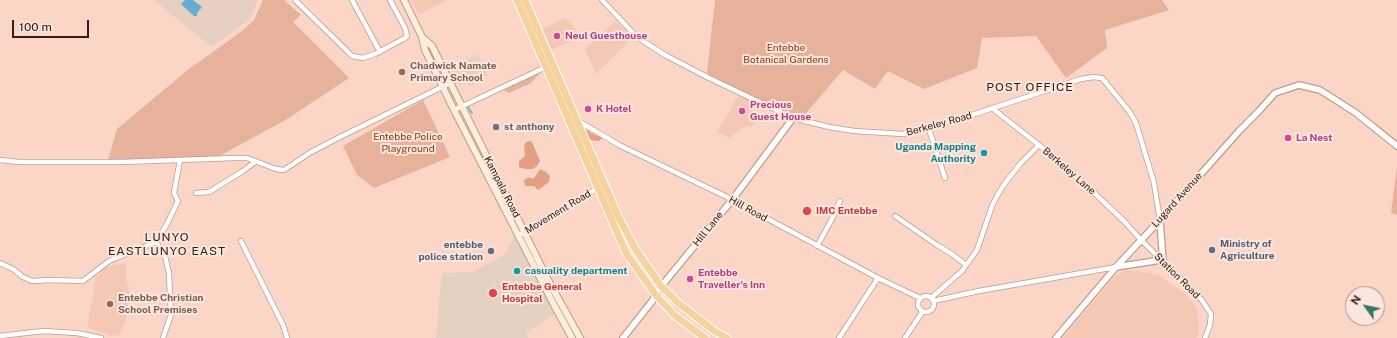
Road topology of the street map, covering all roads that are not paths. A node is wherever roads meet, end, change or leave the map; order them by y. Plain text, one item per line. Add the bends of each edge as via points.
1 (295, 0) edge
2 (352, 0) edge
3 (390, 0) edge
4 (404, 0) edge
5 (517, 0) edge
6 (525, 0) edge
7 (602, 0) edge
8 (422, 37) junction
9 (380, 52) junction
10 (546, 67) junction
11 (450, 83) junction
12 (443, 88) junction
13 (462, 106) junction
14 (992, 108) junction
15 (454, 110) junction
16 (793, 118) junction
17 (577, 120) junction
18 (928, 126) junction
19 (1038, 145) junction
20 (1397, 146) edge
21 (0, 160) edge
22 (180, 160) junction
23 (255, 162) junction
24 (945, 178) dead end
25 (598, 188) junction
26 (196, 193) dead end
27 (732, 200) junction
28 (840, 201) dead end
29 (895, 216) dead end
30 (1160, 220) junction
31 (525, 232) junction
32 (518, 236) junction
33 (1141, 240) junction
34 (241, 241) dead end
35 (156, 242) junction
36 (817, 246) junction
37 (1162, 261) junction
38 (0, 263) edge
39 (966, 265) junction
40 (1116, 268) junction
41 (878, 278) junction
42 (661, 286) junction
43 (654, 294) junction
44 (920, 298) junction
45 (932, 299) junction
46 (560, 302) junction
47 (554, 306) junction
48 (923, 311) junction
49 (0, 336) edge
50 (101, 338) edge
51 (163, 338) edge
52 (287, 338) edge
53 (572, 338) edge
54 (580, 338) edge
55 (623, 338) edge
56 (705, 338) edge
57 (727, 338) edge
58 (839, 338) edge
59 (905, 338) edge
60 (1056, 338) edge
61 (1204, 338) edge

1 - 9 street via 352,56 370,57
2 - 9 street
3 - 9 street via 405,28 406,36
4 - 8 main road, Kampala Road
5 - 10 highway
6 - 17 highway
7 - 16 street, Berkeley Road via 626,27 651,47
8 - 11 main road, Kampala Road via 432,46
8 - 12 main road, Kampala Road via 425,50
10 - 13 street
10 - 25 highway
11 - 12 street
11 - 13 main road, Kampala Road
12 - 15 main road, Kampala Road
12 - 23 street via 386,113 311,152 284,170
13 - 15 street
13 - 31 main road, Kampala Road
14 - 18 street, Berkeley Road via 957,120
14 - 19 street, Berkeley Lane
14 - 30 street, Berkeley Road via 1081,79 1093,76 1102,78 1136,122 1154,183
15 - 32 main road, Kampala Road
16 - 18 street, Berkeley Road via 829,127 885,133 903,134
16 - 27 street, Hill Lane
17 - 27 street, Hill Road via 625,148
17 - 42 highway via 619,218 636,250
18 - 24 street
19 - 33 street, Berkeley Lane via 1111,208
19 - 39 street via 997,196 977,250
20 - 30 street, Lugard Avenue via 1320,90 1299,85 1275,93
21 - 22 street
22 - 23 street via 247,158
22 - 35 street via 174,193 178,201
23 - 26 street via 209,192
25 - 31 street, Movement Road
25 - 43 highway via 626,253
27 - 36 street, Hill Road
27 - 42 street, Hill Lane
28 - 36 street
29 - 39 street
30 - 33 street, Lugard Avenue
30 - 37 street
31 - 32 street, Movement Road
31 - 46 main road, Kampala Road
32 - 47 main road, Kampala Road
33 - 37 street, Station Road
33 - 40 street, Lugard Avenue
34 - 52 street
35 - 38 street via 109,261 83,281 32,281
35 - 51 street via 165,256 169,273 171,315
36 - 41 street, Hill Road
37 - 40 street
37 - 61 street, Station Road via 1201,299 1211,314 1210,325
39 - 45 street
40 - 45 street
40 - 60 street, Lugard Avenue
41 - 44 street, Hill Road
41 - 58 street
42 - 43 street, Hill Lane
42 - 57 highway via 677,302
43 - 55 street, Hill Lane via 654,300
43 - 56 highway via 674,315
44 - 45 street via 925,296
44 - 48 street via 918,305
45 - 48 street via 934,305 931,310
46 - 47 main road
46 - 54 main road, Kampala Road
47 - 53 main road, Kampala Road
48 - 59 street
49 - 50 street via 43,331 77,333

